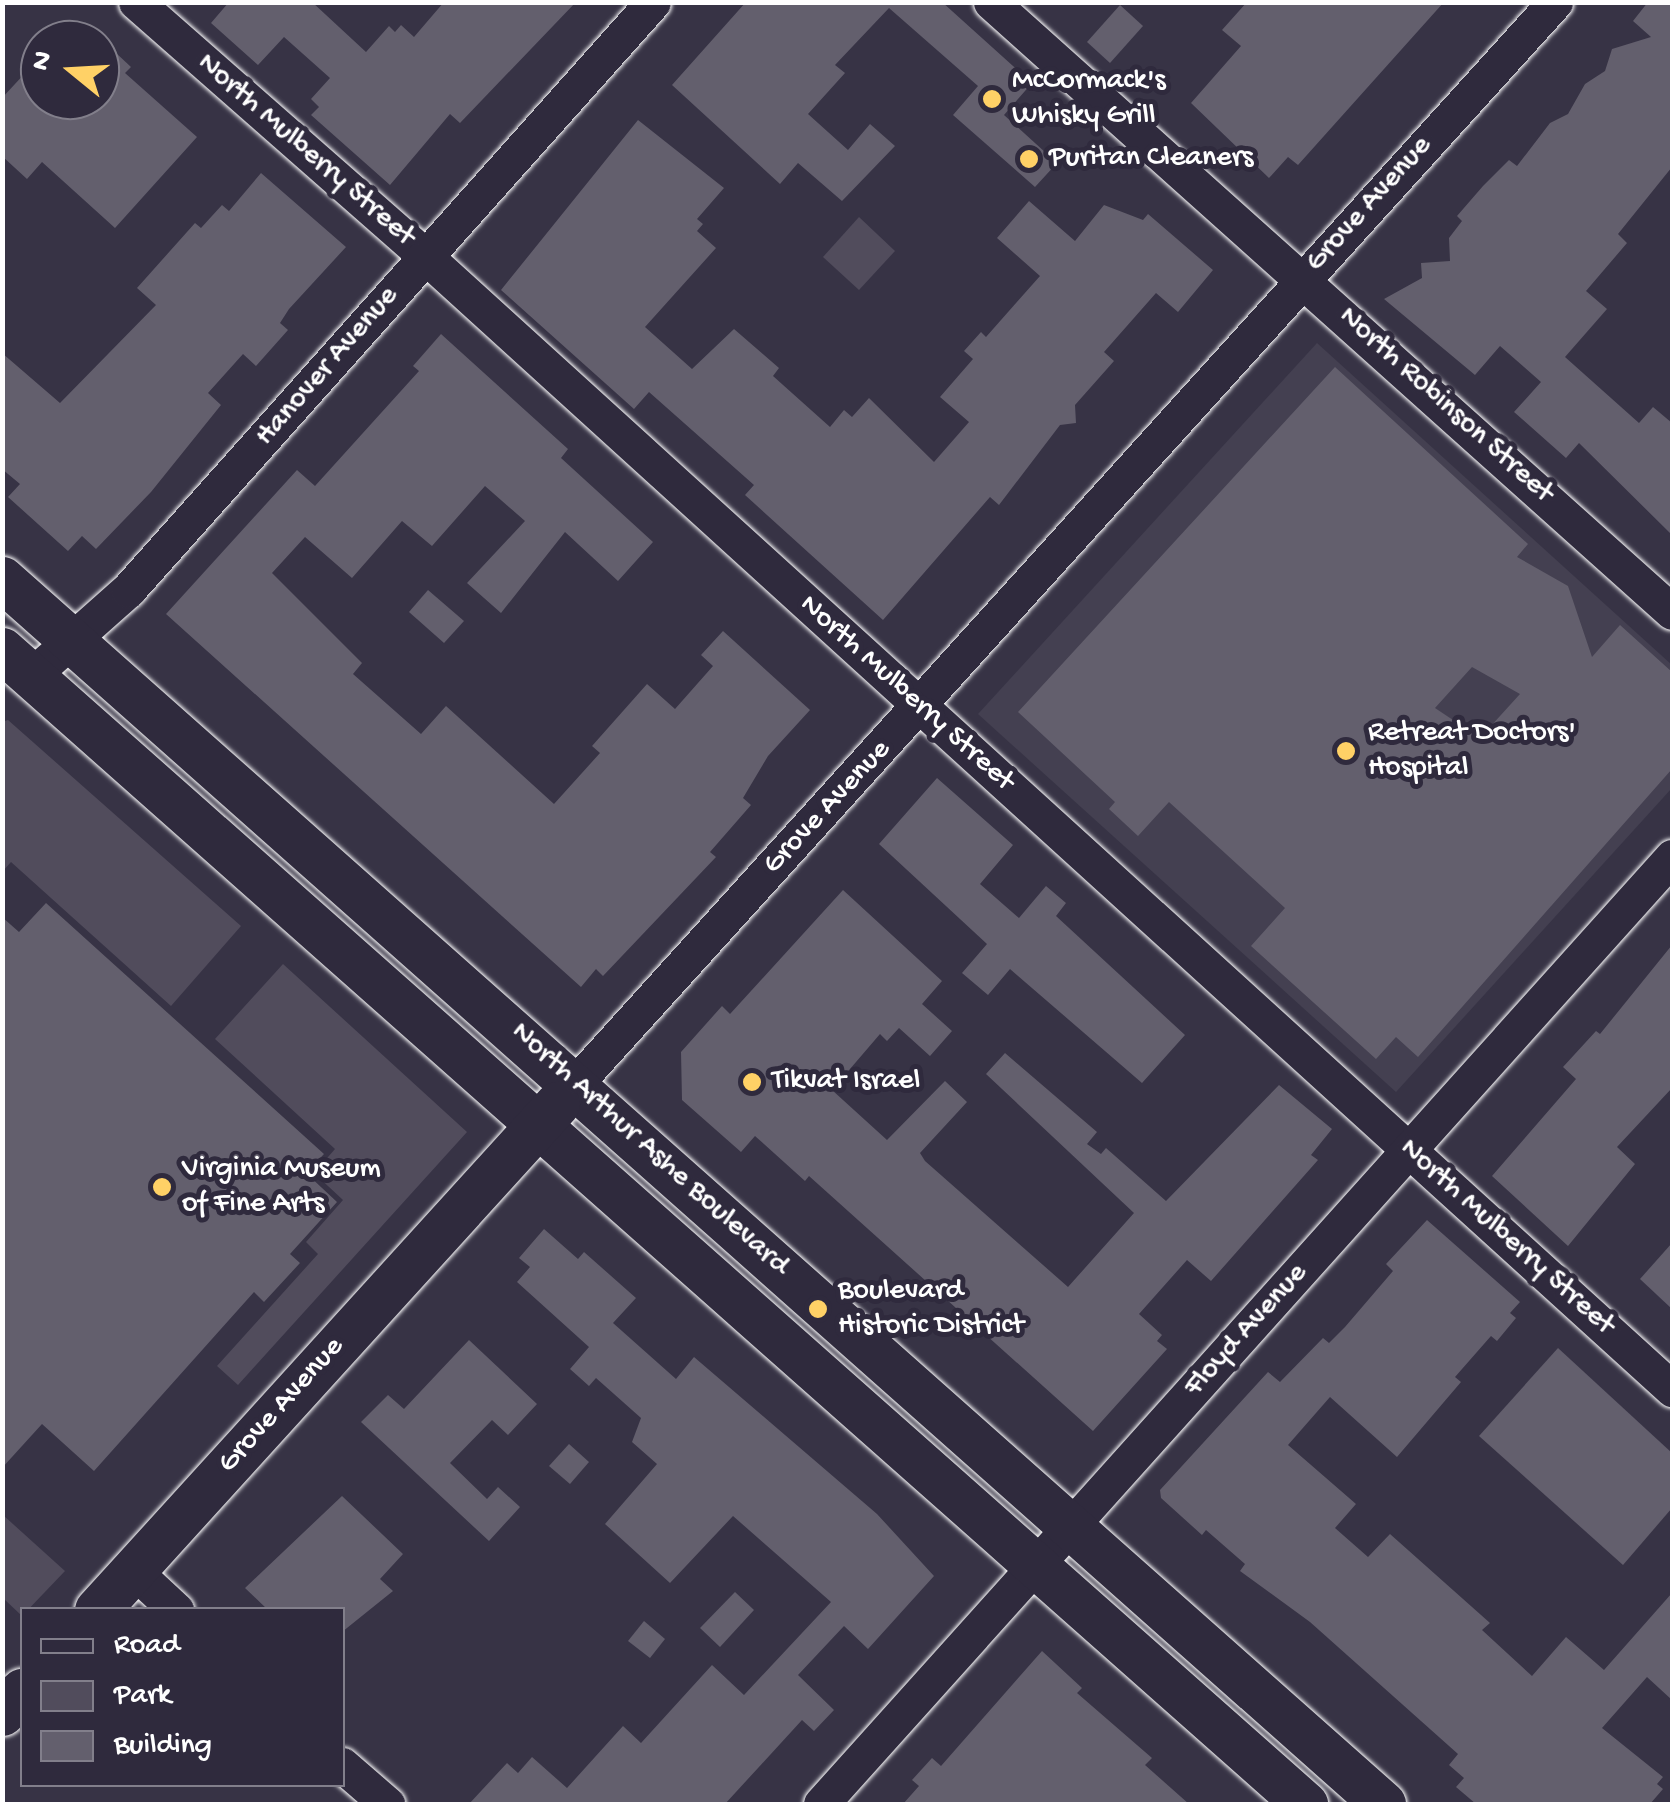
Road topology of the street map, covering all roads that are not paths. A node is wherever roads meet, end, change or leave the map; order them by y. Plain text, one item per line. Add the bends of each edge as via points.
1 (136, 2) edge
2 (653, 2) edge
3 (991, 2) edge
4 (1556, 2) edge
5 (426, 256) junction
6 (1304, 278) junction
7 (2, 579) edge
8 (1672, 612) edge
9 (70, 641) junction
10 (17, 663) edge
11 (921, 707) junction
12 (1672, 857) edge
13 (575, 1084) junction
14 (538, 1125) junction
15 (1408, 1149) junction
16 (1672, 1389) edge
17 (1070, 1526) junction
18 (1035, 1566) junction
19 (133, 1570) junction
20 (100, 1607) edge
21 (173, 1607) edge
22 (20, 1693) edge
23 (2, 1713) edge
24 (345, 1767) edge
25 (387, 1804) edge
26 (821, 1804) edge
27 (1305, 1804) edge
28 (1383, 1804) edge

1 - 5 street, North Mulberry Street
2 - 5 street, Hanover Avenue
3 - 6 street, North Robinson Street
4 - 6 street, Grove Avenue
5 - 9 street, Hanover Avenue via 128,590
5 - 11 street, North Mulberry Street
6 - 8 street, North Robinson Street
6 - 11 street, Grove Avenue
7 - 9 main road, North Arthur Ashe Boulevard
9 - 10 street, Hanover Avenue
9 - 13 main road, North Arthur Ashe Boulevard
10 - 14 main road, North Arthur Ashe Boulevard
11 - 13 street, Grove Avenue
11 - 15 street, North Mulberry Street
12 - 15 street, Floyd Avenue
13 - 14 main road, Grove Avenue
13 - 17 main road, North Arthur Ashe Boulevard
14 - 18 main road, North Arthur Ashe Boulevard
14 - 19 main road, Grove Avenue
15 - 16 street, North Mulberry Street
15 - 17 street, Floyd Avenue
17 - 18 street, Floyd Avenue
17 - 28 main road, North Arthur Ashe Boulevard
18 - 26 street, Floyd Avenue
18 - 27 main road, North Arthur Ashe Boulevard
19 - 20 main road, Grove Avenue
19 - 21 street
22 - 23 main road
24 - 25 street

